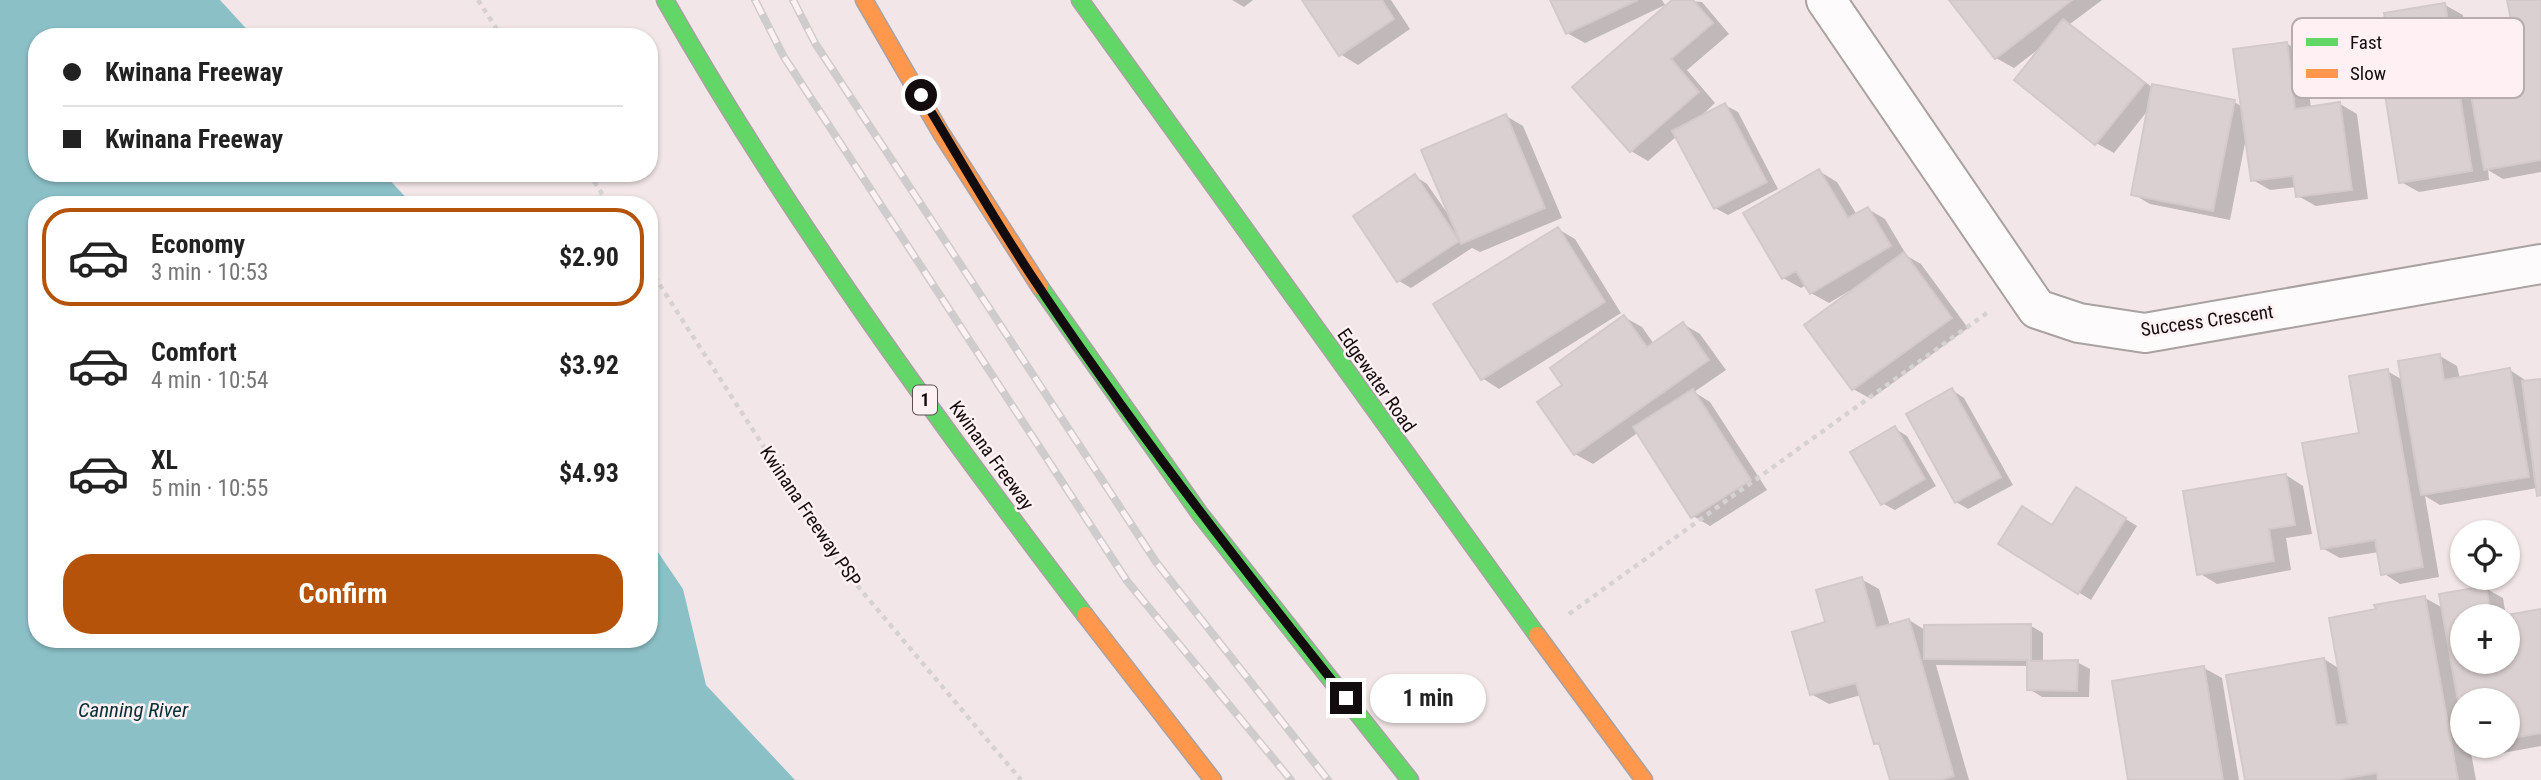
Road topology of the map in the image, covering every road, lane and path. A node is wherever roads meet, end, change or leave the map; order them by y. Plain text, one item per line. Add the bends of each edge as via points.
1 (478, 0) edge
2 (665, 0) edge
3 (864, 0) edge
4 (1080, 0) edge
5 (1826, 0) edge
6 (496, 28) edge
7 (2541, 264) edge
8 (658, 282) edge
9 (1975, 324) dead end
10 (1580, 606) dead end
11 (1021, 780) edge
12 (1213, 780) edge
13 (1410, 780) edge
14 (1644, 780) edge

1 - 6 path
2 - 12 main road, Kwinana Freeway / 1 via 697,58 885,344 1076,607
3 - 13 main road via 1029,272 1201,515
4 - 14 main road, Edgewater Road via 1440,505
5 - 7 street, Success Crescent via 2037,309 2079,323 2146,333
8 - 11 path, Kwinana Freeway PSP via 839,564
9 - 10 path

